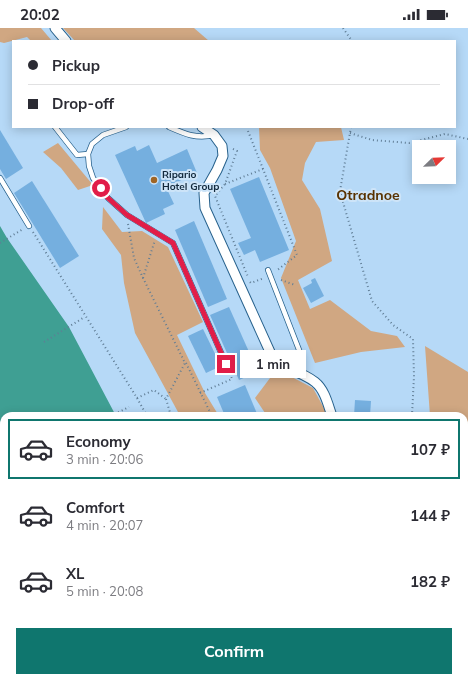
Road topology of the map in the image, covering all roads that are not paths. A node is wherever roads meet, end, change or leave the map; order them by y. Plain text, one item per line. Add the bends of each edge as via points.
1 (55, 28) edge
2 (65, 40) edge
3 (56, 128) edge
4 (123, 128) edge
5 (171, 128) edge
6 (204, 128) edge
7 (214, 135) junction
8 (88, 154) junction
9 (0, 178) edge
10 (26, 227) road end
11 (268, 270) dead end
12 (226, 364) road end
13 (304, 376) junction
14 (331, 412) edge

1 - 2 street
3 - 8 lane via 78,155
4 - 8 lane via 103,135 92,144
5 - 7 lane via 194,136
6 - 7 street
7 - 13 street via 222,146 223,156 204,193 205,208 275,363
8 - 12 lane via 93,178 108,198 127,215 173,243
9 - 10 lane
11 - 13 lane via 301,355
13 - 14 street via 316,383 324,394

